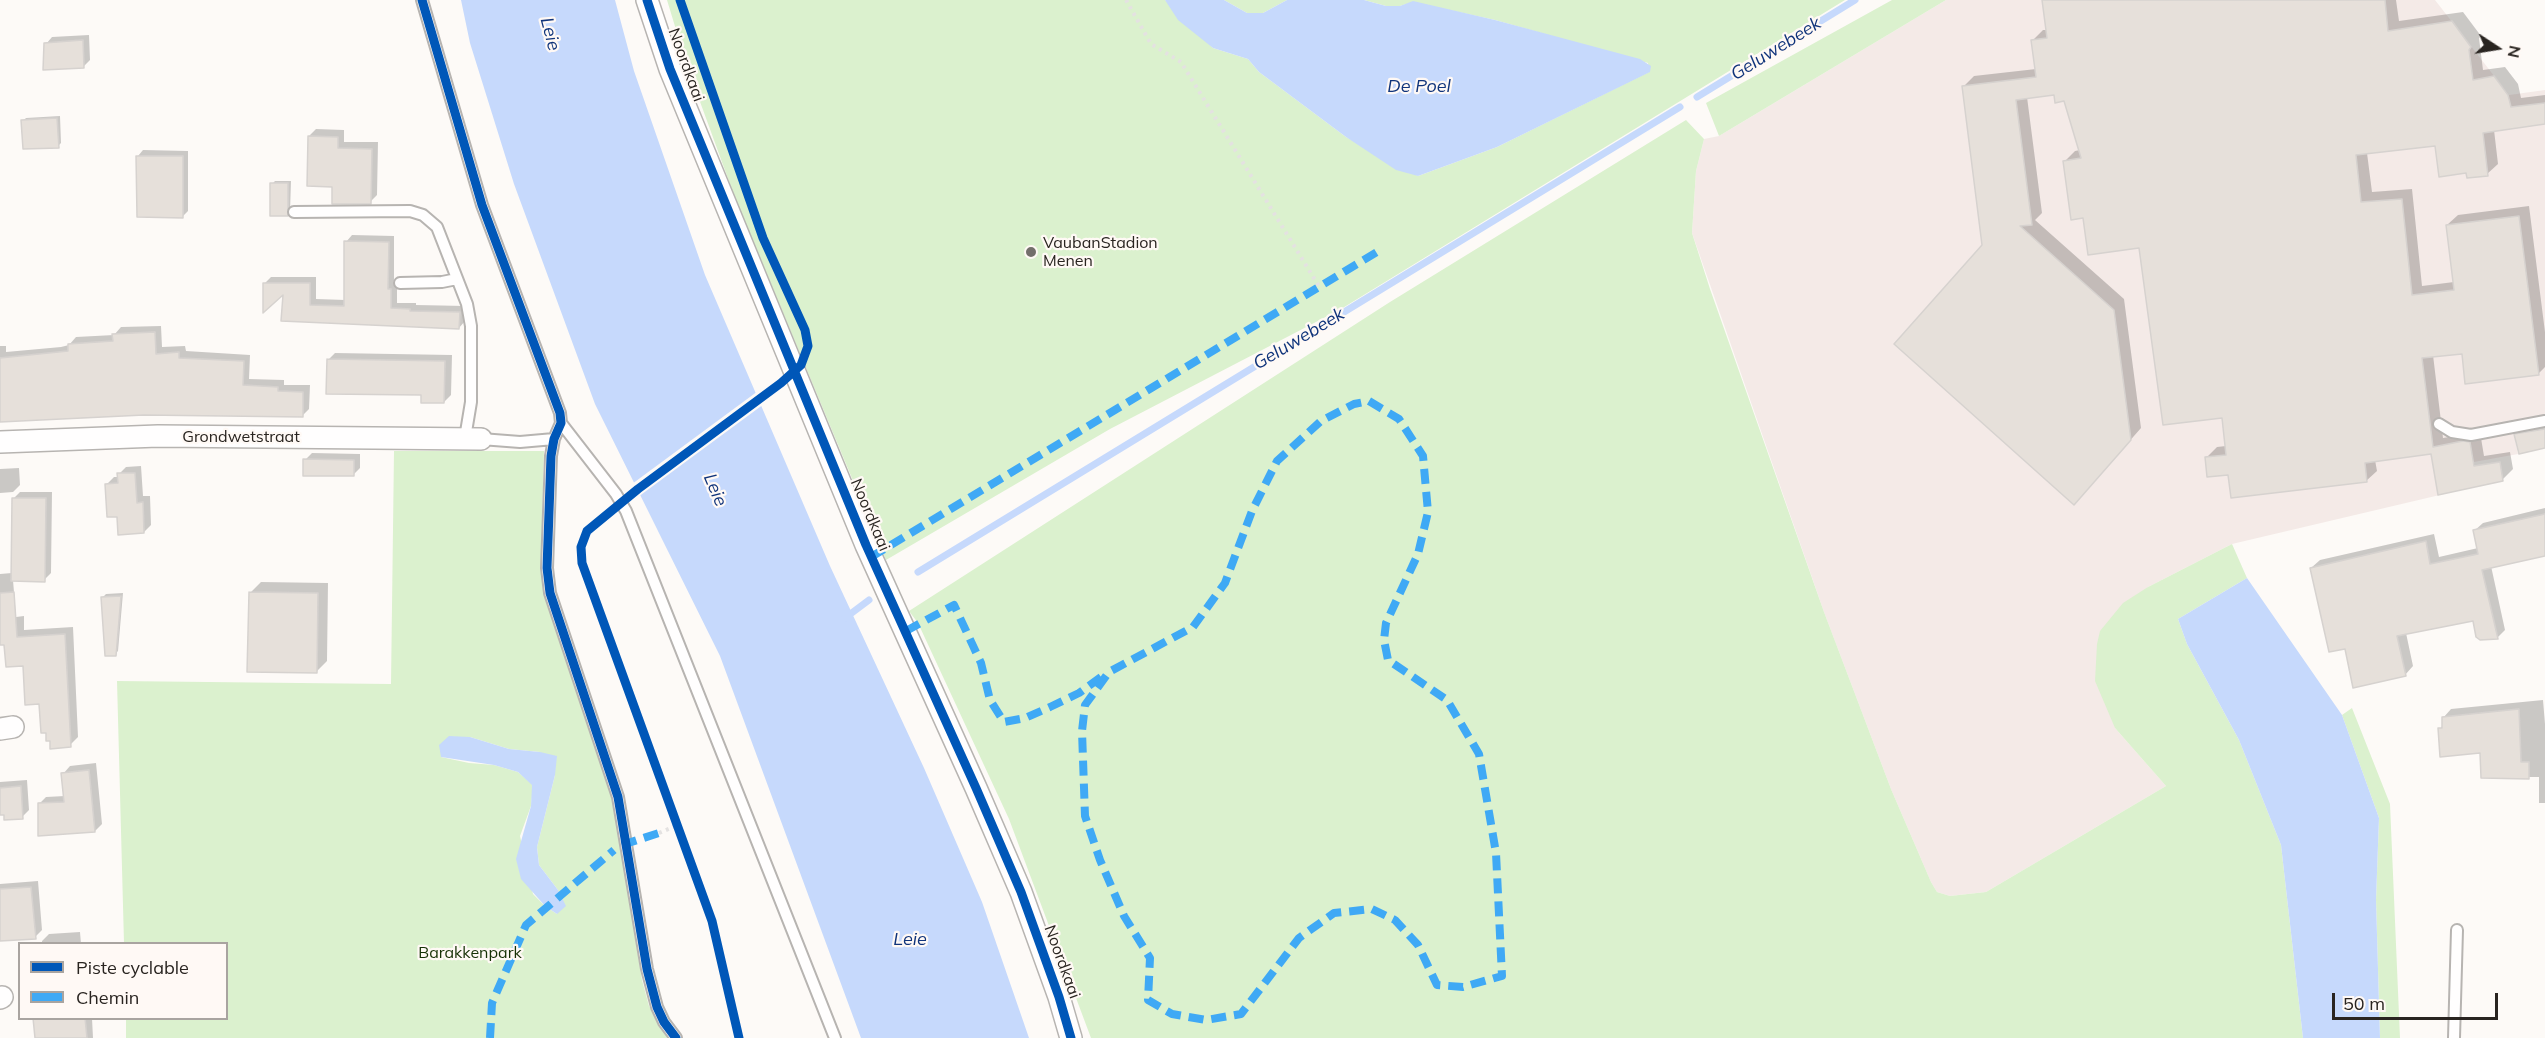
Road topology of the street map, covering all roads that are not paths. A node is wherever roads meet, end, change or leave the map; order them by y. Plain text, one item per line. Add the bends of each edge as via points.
1 (422, 0) edge
2 (647, 0) edge
3 (294, 212) dead end
4 (457, 279) junction
5 (400, 283) dead end
6 (2545, 421) edge
7 (561, 423) junction
8 (2439, 424) dead end
9 (473, 439) junction
10 (554, 439) junction
11 (0, 442) edge
12 (2457, 930) dead end
13 (676, 1038) edge
14 (835, 1038) edge
15 (1071, 1038) edge
16 (2454, 1038) edge

1 - 7 lane via 482,205
2 - 15 street, Noordkaai via 670,69 866,545 1021,892
3 - 4 lane via 410,211 423,215 437,227
4 - 5 lane
4 - 9 lane via 471,326
6 - 8 lane via 2471,435 2452,432
7 - 10 lane
7 - 14 lane via 626,511
9 - 10 lane
9 - 11 street, Grondwetstraat via 158,436
10 - 13 lane via 547,568 550,593 618,797 647,969 657,1007
12 - 16 lane

